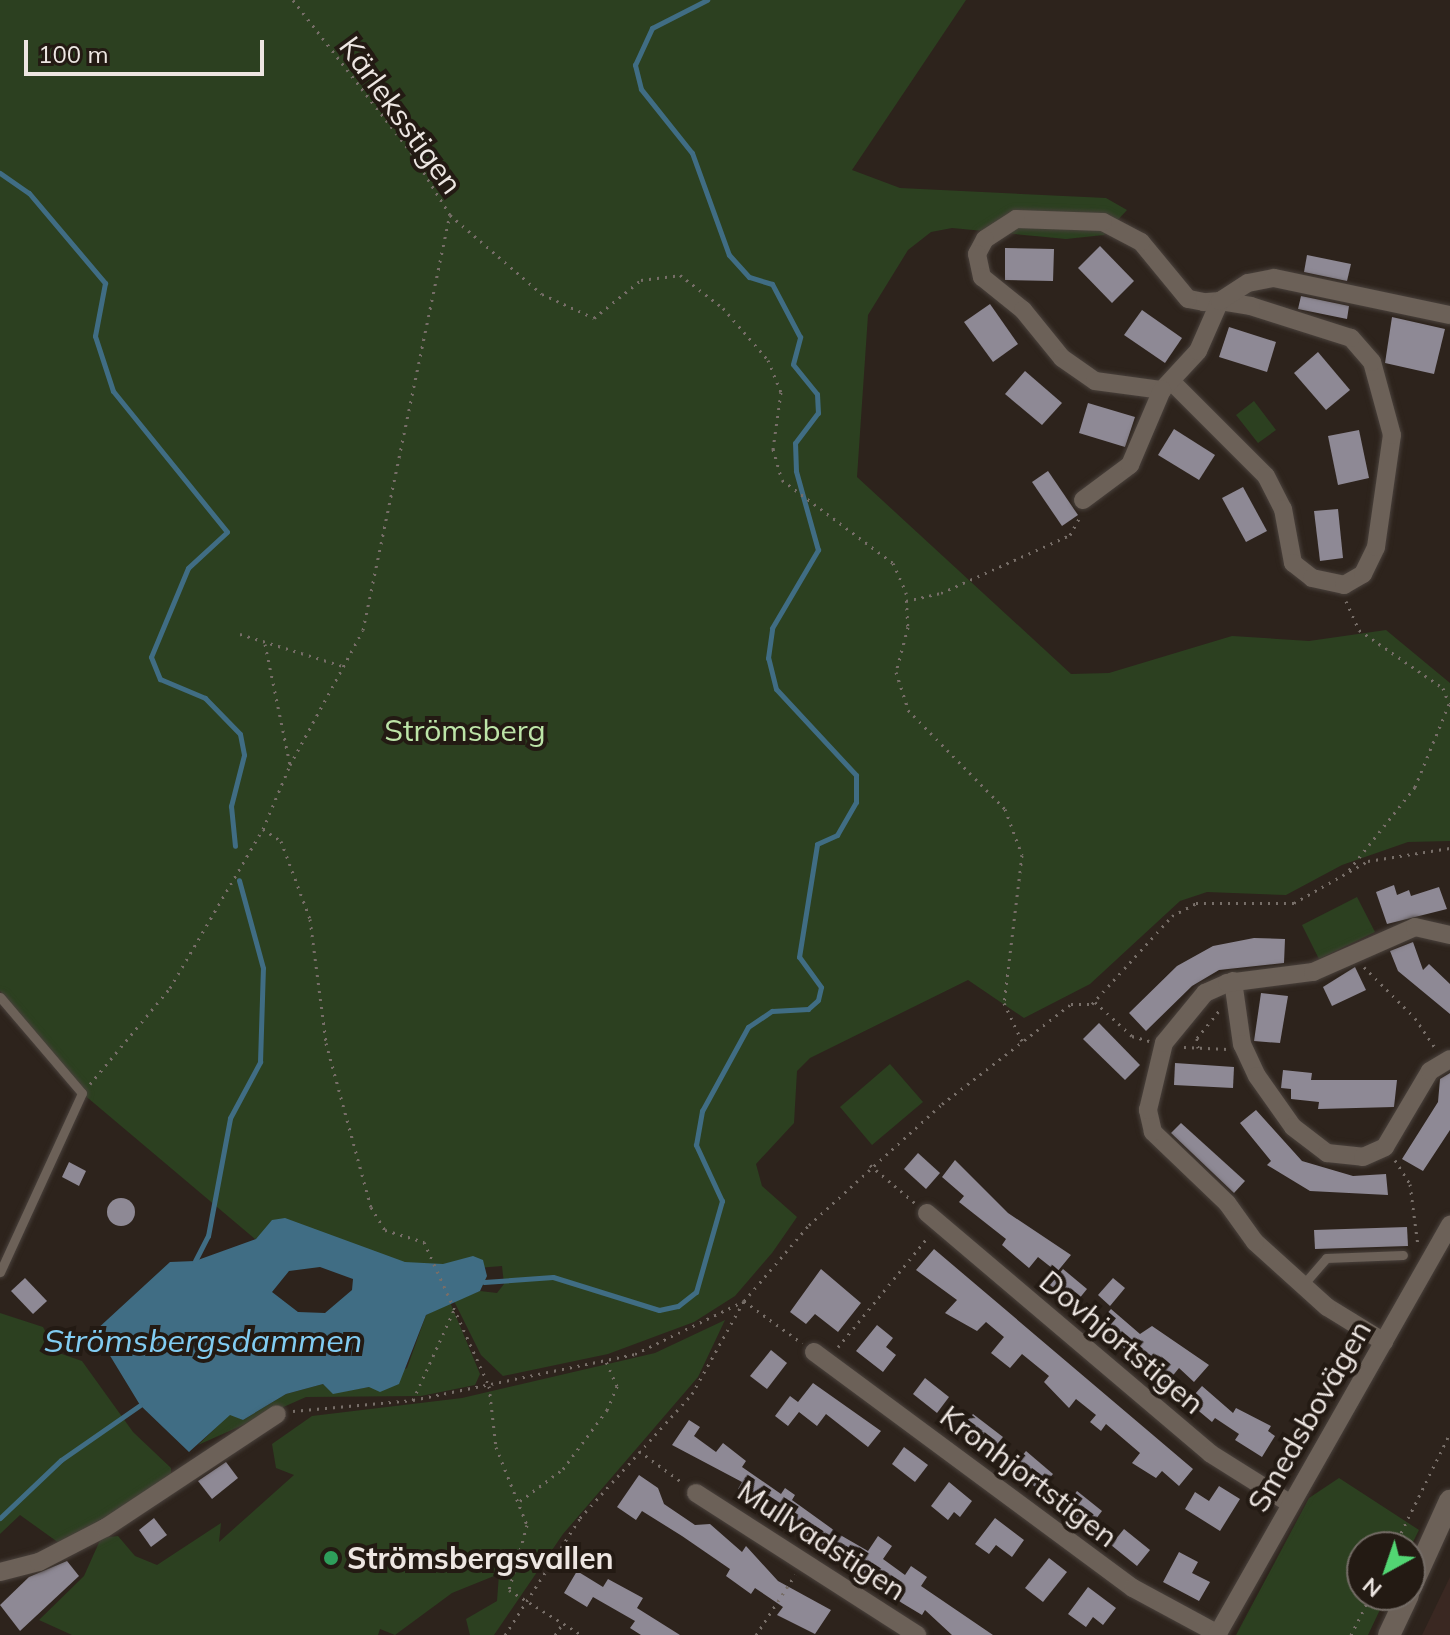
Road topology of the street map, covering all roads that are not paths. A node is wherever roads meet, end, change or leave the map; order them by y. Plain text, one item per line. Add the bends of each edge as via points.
1 (1220, 301) junction
2 (1450, 315) edge
3 (1167, 386) junction
4 (1083, 500) road end
5 (1450, 935) edge
6 (1234, 987) junction
7 (0, 997) edge
8 (1446, 1061) edge
9 (934, 1218) road end
10 (1450, 1225) edge
11 (1403, 1255) dead end
12 (0, 1272) edge
13 (1302, 1286) junction
14 (1384, 1342) junction
15 (820, 1356) road end
16 (277, 1414) road end
17 (696, 1493) road end
18 (1450, 1501) edge
19 (1289, 1503) junction
20 (1450, 1521) edge
21 (1426, 1554) edge
22 (1426, 1563) edge
23 (0, 1572) edge
24 (1400, 1611) edge
25 (1218, 1634) edge
26 (917, 1635) edge
27 (1389, 1635) edge

1 - 2 street via 1248,283 1274,278
1 - 3 street via 1198,351
1 - 3 street via 1188,299 1141,242 1103,222 1016,219 985,239 977,254 982,277 1023,310 1062,358 1095,381
1 - 3 street via 1321,324 1351,338 1372,362 1392,435 1383,517 1369,565 1344,585 1312,578 1293,563 1283,509 1266,476
3 - 4 street via 1130,465
5 - 6 street via 1415,927 1313,972
6 - 8 street via 1245,1054 1293,1127 1315,1147 1340,1156 1363,1157 1385,1147 1430,1071
6 - 13 street via 1205,993 1173,1027 1156,1066 1149,1121 1162,1142
7 - 12 lane via 82,1093
9 - 19 street, Dovhjortstigen via 1211,1454
10 - 14 street, Smedsbovägen
11 - 13 lane via 1328,1257
13 - 14 street
14 - 19 street, Smedsbovägen
15 - 25 street, Kronhjortstigen via 1133,1588
16 - 23 street via 105,1528 39,1562
17 - 26 street, Mullvadstigen
18 - 21 street
19 - 25 street, Smedsbovägen
20 - 22 street
24 - 27 street

